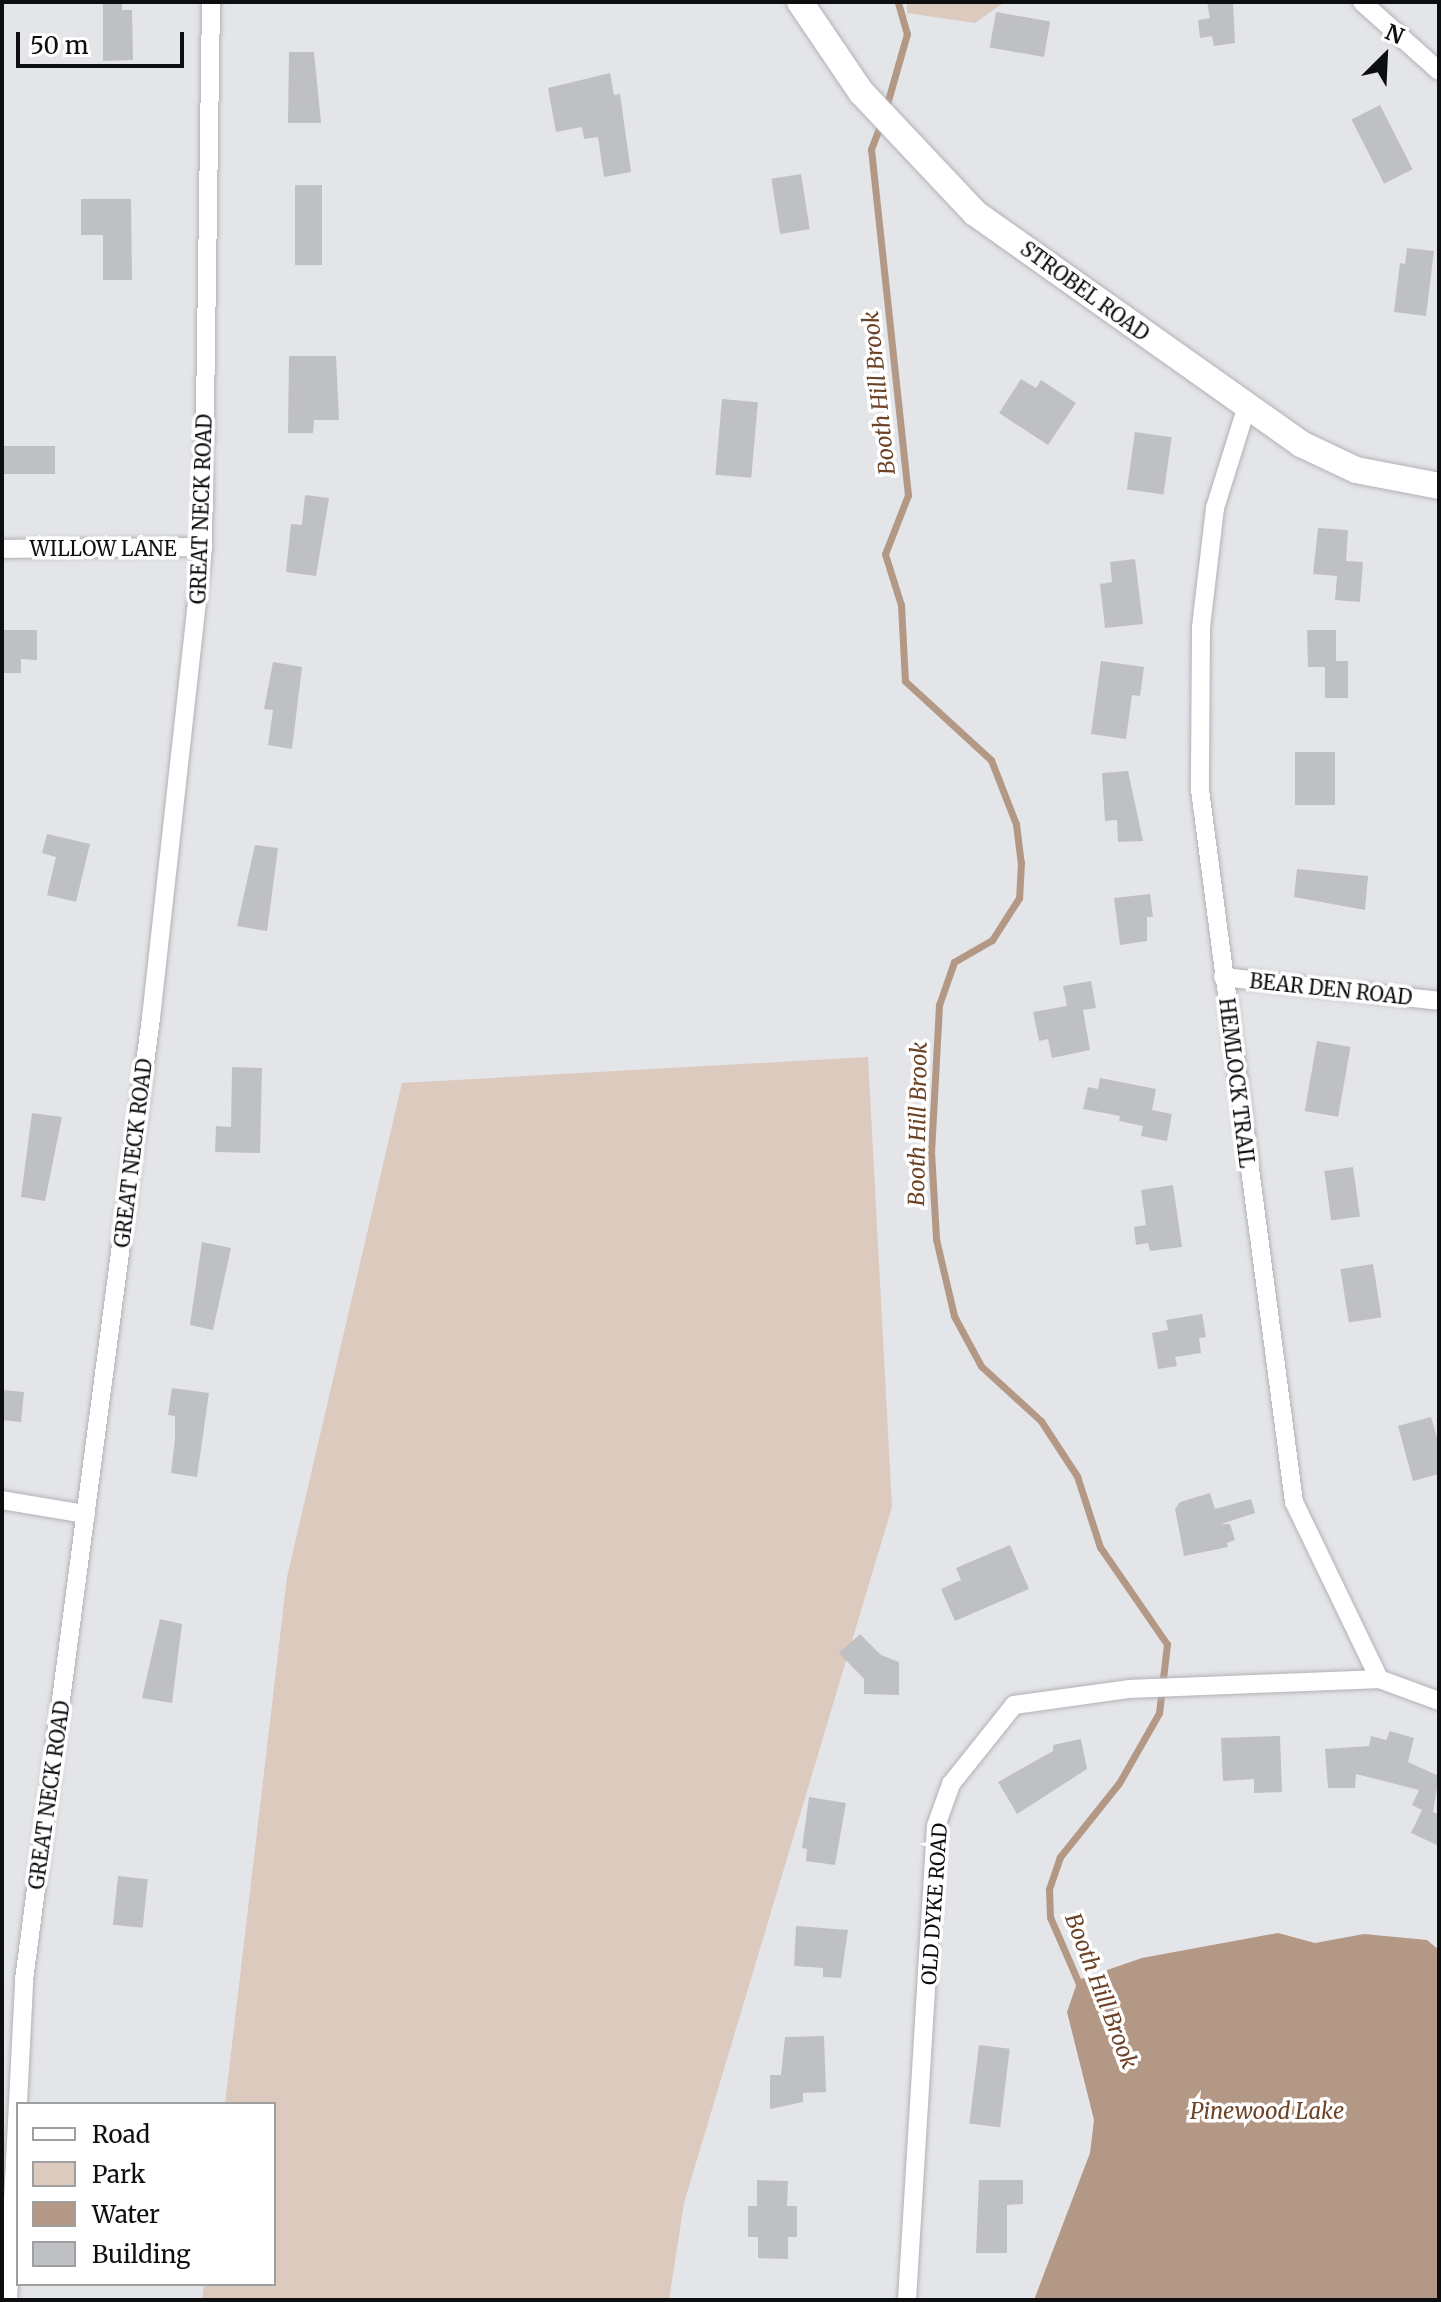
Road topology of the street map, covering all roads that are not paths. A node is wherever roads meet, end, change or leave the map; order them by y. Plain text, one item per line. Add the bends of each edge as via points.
1 (211, 2) edge
2 (800, 2) edge
3 (1362, 2) edge
4 (1439, 71) edge
5 (1246, 409) junction
6 (1439, 486) edge
7 (203, 547) junction
8 (2, 549) edge
9 (1223, 977) junction
10 (1439, 1001) edge
11 (2, 1500) edge
12 (86, 1514) junction
13 (1379, 1679) junction
14 (1439, 1701) edge
15 (18, 2102) edge
16 (16, 2140) edge
17 (8, 2300) edge
18 (907, 2300) edge

1 - 7 street, GREAT NECK ROAD
2 - 5 street, STROBEL ROAD via 861,92 975,213
3 - 4 street
5 - 6 street, STROBEL ROAD via 1356,470
5 - 9 street, HEMLOCK TRAIL via 1215,508 1201,628 1200,790
7 - 8 street, WILLOW LANE
7 - 12 street, GREAT NECK ROAD via 184,743
9 - 10 street, BEAR DEN ROAD
9 - 13 street, HEMLOCK TRAIL via 1294,1502
11 - 12 street
12 - 15 street, GREAT NECK ROAD via 24,1980
13 - 14 street
13 - 18 street, OLD DYKE ROAD via 1130,1689 1014,1705 951,1784 936,1826
16 - 17 street, GREAT NECK ROAD

